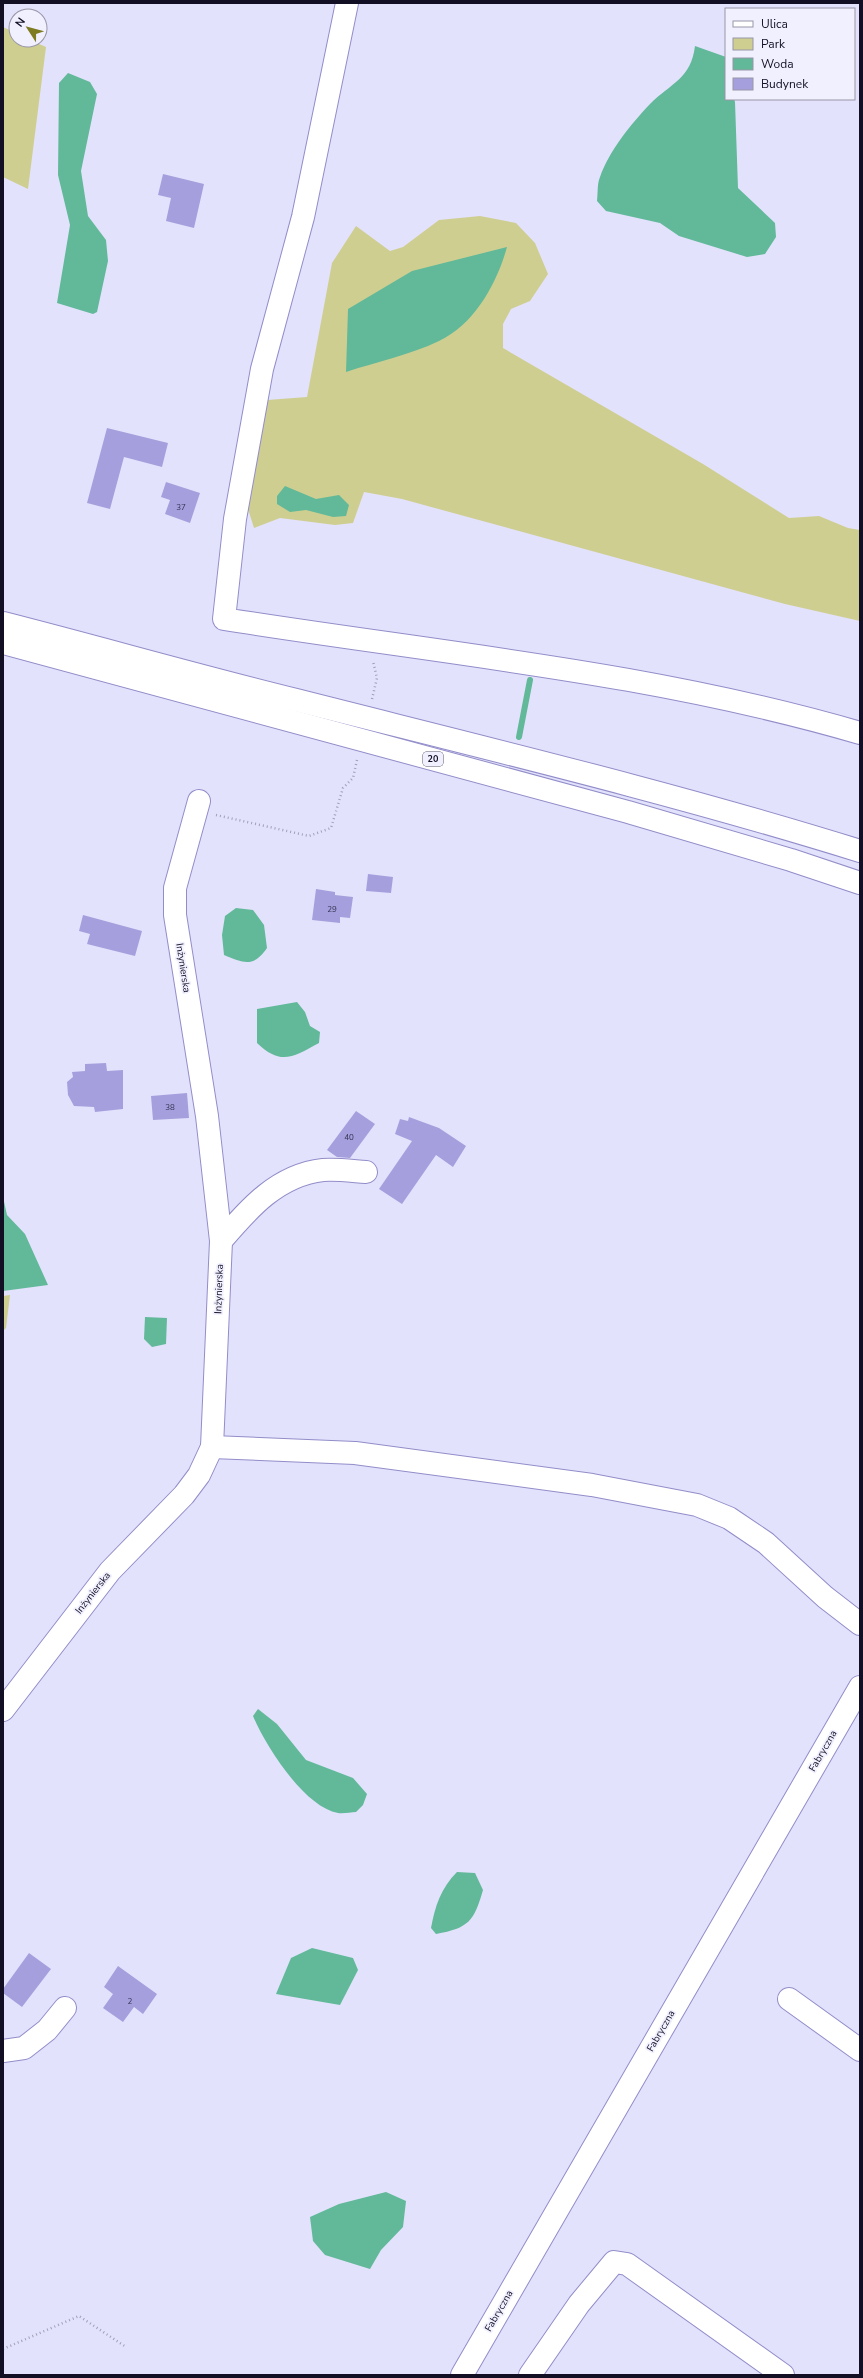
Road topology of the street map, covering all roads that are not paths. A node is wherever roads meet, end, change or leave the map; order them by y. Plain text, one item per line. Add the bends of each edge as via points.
1 (347, 3) edge
2 (3, 622) edge
3 (3, 643) edge
4 (860, 733) edge
5 (197, 807) road end
6 (860, 851) edge
7 (860, 883) edge
8 (366, 1172) dead end
9 (221, 1241) junction
10 (212, 1447) junction
11 (860, 1624) edge
12 (860, 1687) edge
13 (3, 1710) edge
14 (790, 2000) dead end
15 (65, 2008) dead end
16 (860, 2050) edge
17 (3, 2051) edge
18 (462, 2375) edge
19 (530, 2375) edge
20 (783, 2375) edge

1 - 4 street via 303,217 262,369 236,519 224,619 610,675 710,696
2 - 6 street, 20 via 531,759 801,832
3 - 7 street, 20 via 628,812
5 - 9 street, Inżynierska via 174,888 175,914 207,1116
8 - 9 street via 323,1170 285,1181 265,1195
9 - 10 street, Inżynierska
10 - 11 street via 355,1454 592,1485 697,1504 730,1518 766,1543 825,1597
10 - 13 street, Inżynierska via 199,1475 184,1495 110,1571
12 - 18 street, Fabryczna
14 - 16 street
15 - 17 street via 47,2030 24,2048
19 - 20 street via 579,2304 614,2262 626,2264

